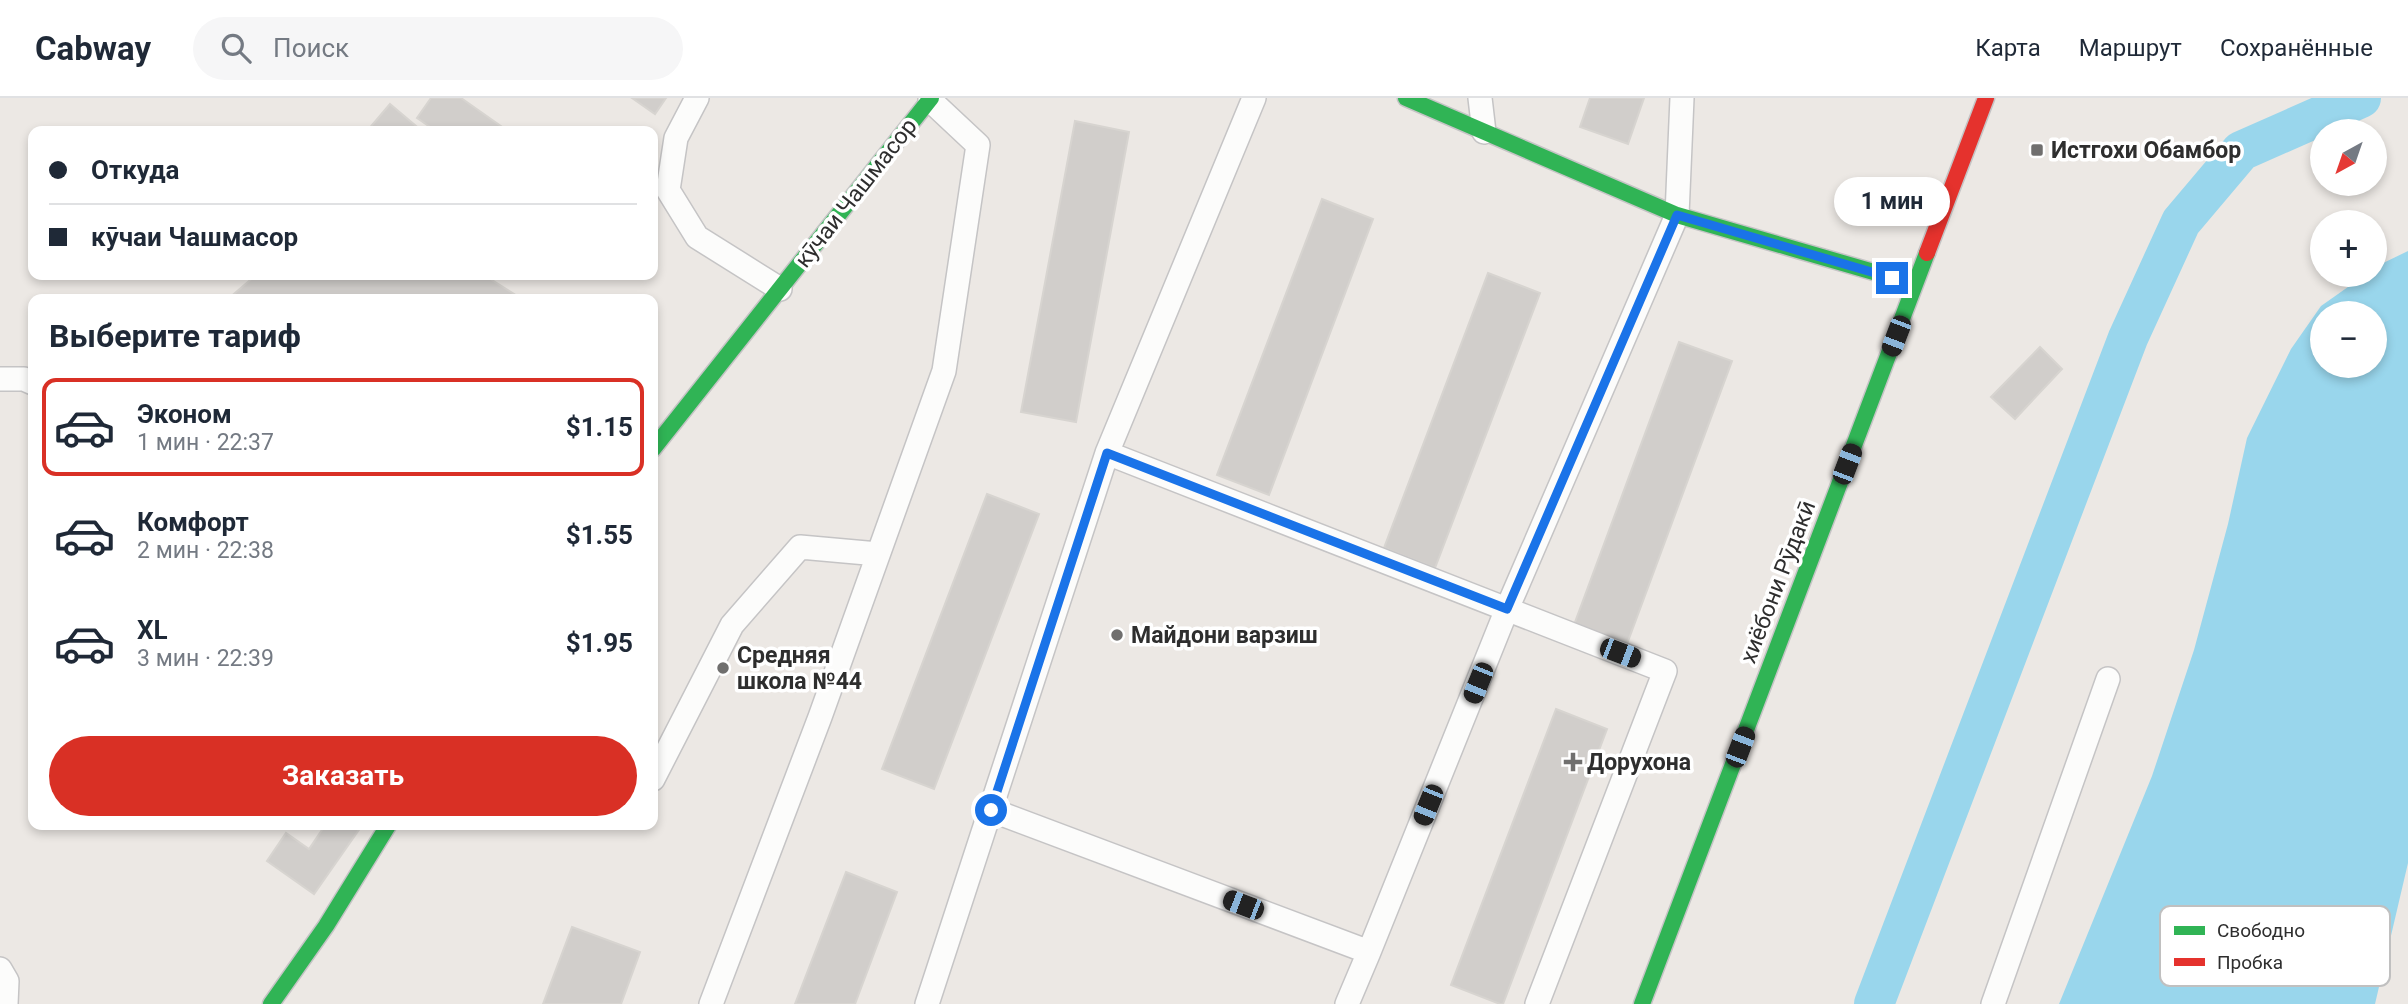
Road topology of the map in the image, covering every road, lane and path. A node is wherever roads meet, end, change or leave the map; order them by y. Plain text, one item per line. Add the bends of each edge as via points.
1 (697, 98) edge
2 (1254, 98) edge
3 (1406, 98) edge
4 (1480, 98) edge
5 (1682, 98) edge
6 (1986, 98) edge
7 (930, 99) edge
8 (1484, 132) junction
9 (1677, 215) junction
10 (1915, 284) junction
11 (780, 289) junction
12 (0, 379) edge
13 (28, 381) edge
14 (658, 443) edge
15 (1107, 453) junction
16 (878, 554) junction
17 (1507, 609) junction
18 (2108, 679) dead end
19 (658, 769) edge
20 (991, 810) junction
21 (385, 830) edge
22 (1369, 952) junction
23 (0, 969) edge
24 (6, 1004) edge
25 (271, 1004) edge
26 (711, 1004) edge
27 (927, 1004) edge
28 (1347, 1004) edge
29 (1537, 1004) edge
30 (1642, 1004) edge
31 (1993, 1004) edge

1 - 11 lane, кӯчаи Чашмасор via 676,138 668,190 697,237
2 - 15 lane
3 - 8 main road
4 - 8 lane
5 - 9 lane
6 - 10 main road, хиёбони Рӯдакӣ
7 - 11 main road, кӯчаи Чашмасор
7 - 16 lane via 978,145 944,371
8 - 9 main road
9 - 10 main road
9 - 17 lane
10 - 30 main road, хиёбони Рӯдакӣ
11 - 14 main road, кӯчаи Чашмасор
12 - 13 lane
15 - 17 lane
15 - 20 lane
16 - 19 lane via 800,547 732,625
16 - 26 lane
17 - 22 lane
17 - 29 lane via 1665,671
18 - 31 lane
20 - 22 lane
20 - 27 lane
21 - 25 main road
22 - 28 lane
23 - 24 lane via 7,982

